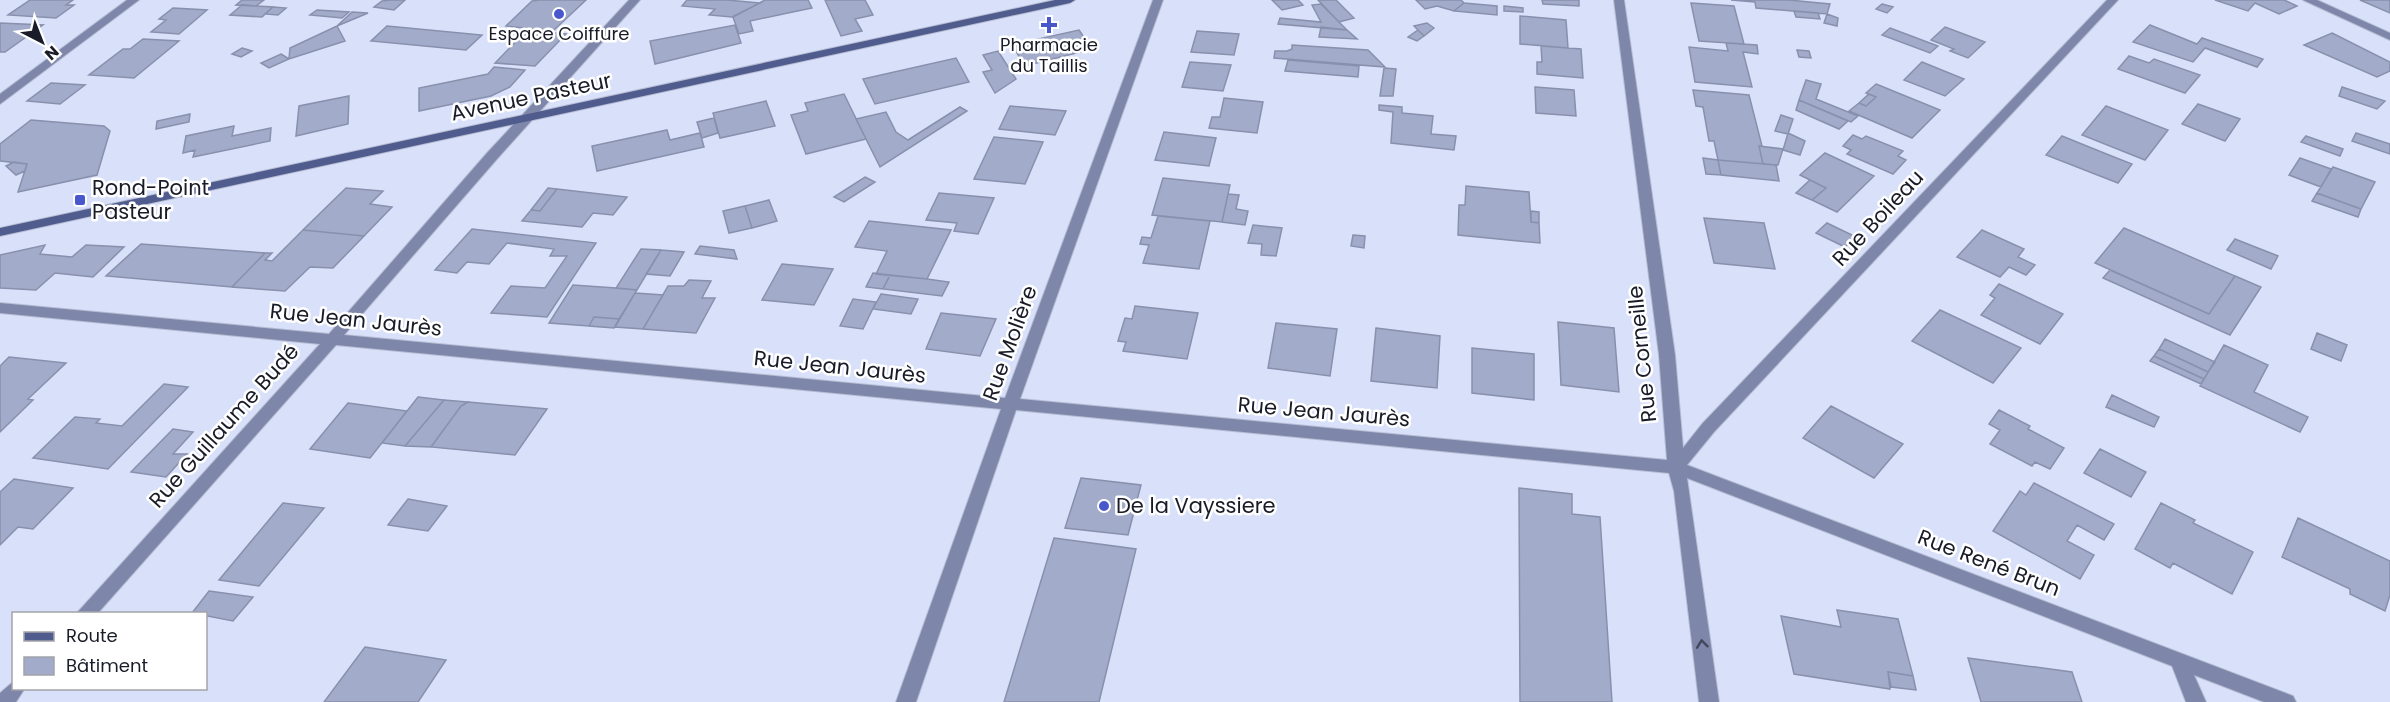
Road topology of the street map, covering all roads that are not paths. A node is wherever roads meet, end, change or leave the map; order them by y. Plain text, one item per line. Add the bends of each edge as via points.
1 (134, 0) edge
2 (635, 0) edge
3 (1070, 0) edge
4 (1158, 0) edge
5 (1619, 0) edge
6 (2113, 0) edge
7 (2308, 0) edge
8 (2390, 37) edge
9 (0, 100) edge
10 (526, 118) junction
11 (0, 232) edge
12 (0, 308) edge
13 (330, 340) junction
14 (1010, 404) junction
15 (1676, 467) junction
16 (87, 612) edge
17 (2178, 659) junction
18 (14, 690) edge
19 (4, 702) edge
20 (906, 702) edge
21 (1709, 702) edge
22 (2196, 702) edge
23 (2286, 702) edge

1 - 9 street
2 - 10 street, Rue Guillaume Budé
3 - 10 street, Avenue Pasteur
4 - 14 street, Rue Molière
5 - 15 street, Rue Corneille via 1667,355
6 - 15 street, Rue Boileau via 1708,428
7 - 8 street
10 - 11 street, Avenue Pasteur
10 - 13 street, Rue Guillaume Budé
12 - 13 street, Rue Jean Jaurès
13 - 14 street, Rue Jean Jaurès
13 - 16 street, Rue Guillaume Budé
14 - 15 street, Rue Jean Jaurès
14 - 20 street, Rue Molière
15 - 17 street, Rue René Brun
21 -> 15 street, Rue Corneille
17 - 22 street
17 - 23 street, Rue René Brun
18 - 19 street

